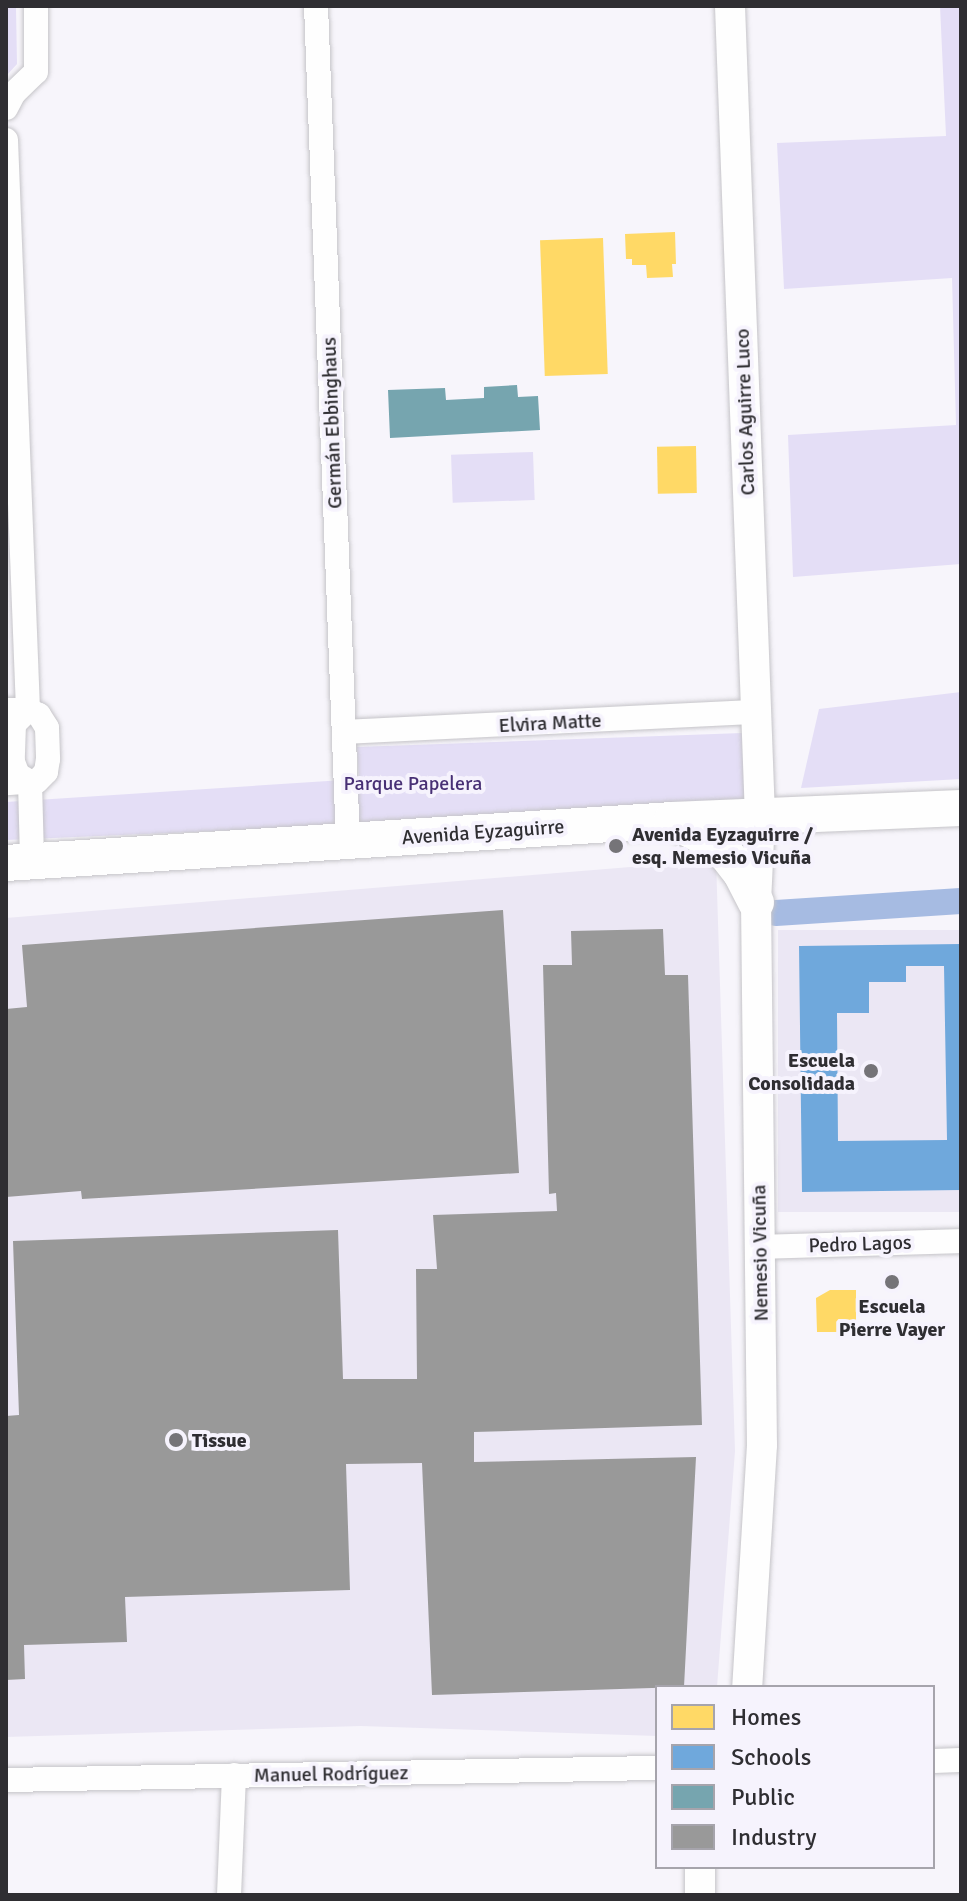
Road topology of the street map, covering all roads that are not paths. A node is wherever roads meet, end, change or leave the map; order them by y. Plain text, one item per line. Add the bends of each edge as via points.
1 (36, 6) edge
2 (316, 6) edge
3 (730, 6) edge
4 (7, 103) edge
5 (6, 140) edge
6 (17, 710) edge
7 (756, 712) junction
8 (345, 732) junction
9 (18, 783) edge
10 (961, 808) edge
11 (760, 818) junction
12 (672, 820) junction
13 (348, 841) junction
14 (19, 862) edge
15 (756, 902) junction
16 (961, 1241) edge
17 (760, 1247) junction
18 (747, 1685) edge
19 (961, 1760) edge
20 (935, 1761) edge
21 (655, 1768) edge
22 (234, 1775) junction
23 (6, 1780) edge
24 (700, 1869) edge
25 (229, 1895) edge
26 (700, 1895) edge

1 - 4 street via 39,63
2 - 8 street, Germán Ebbinghaus
3 - 7 street, Carlos Aguirre Luco
5 - 6 street
6 - 9 street via 13,762
6 - 9 street via 45,721 48,759 42,777
7 - 8 street, Elvira Matte
7 - 11 street, Carlos Aguirre Luco
8 - 13 street, Germán Ebbinghaus
9 - 14 street
10 - 11 main road, Avenida Eyzaguirre
11 - 12 main road, Avenida Eyzaguirre
11 - 15 street, Nemesio Vicuña
12 - 13 main road, Avenida Eyzaguirre
12 - 15 main road via 719,845
13 - 14 main road, Avenida Eyzaguirre
15 - 17 street, Nemesio Vicuña
16 - 17 street, Pedro Lagos
17 - 18 street, Nemesio Vicuña via 762,1445
19 - 20 street
21 - 22 street, Manuel Rodríguez
22 - 23 street, Manuel Rodríguez
22 - 25 street
24 - 26 street

